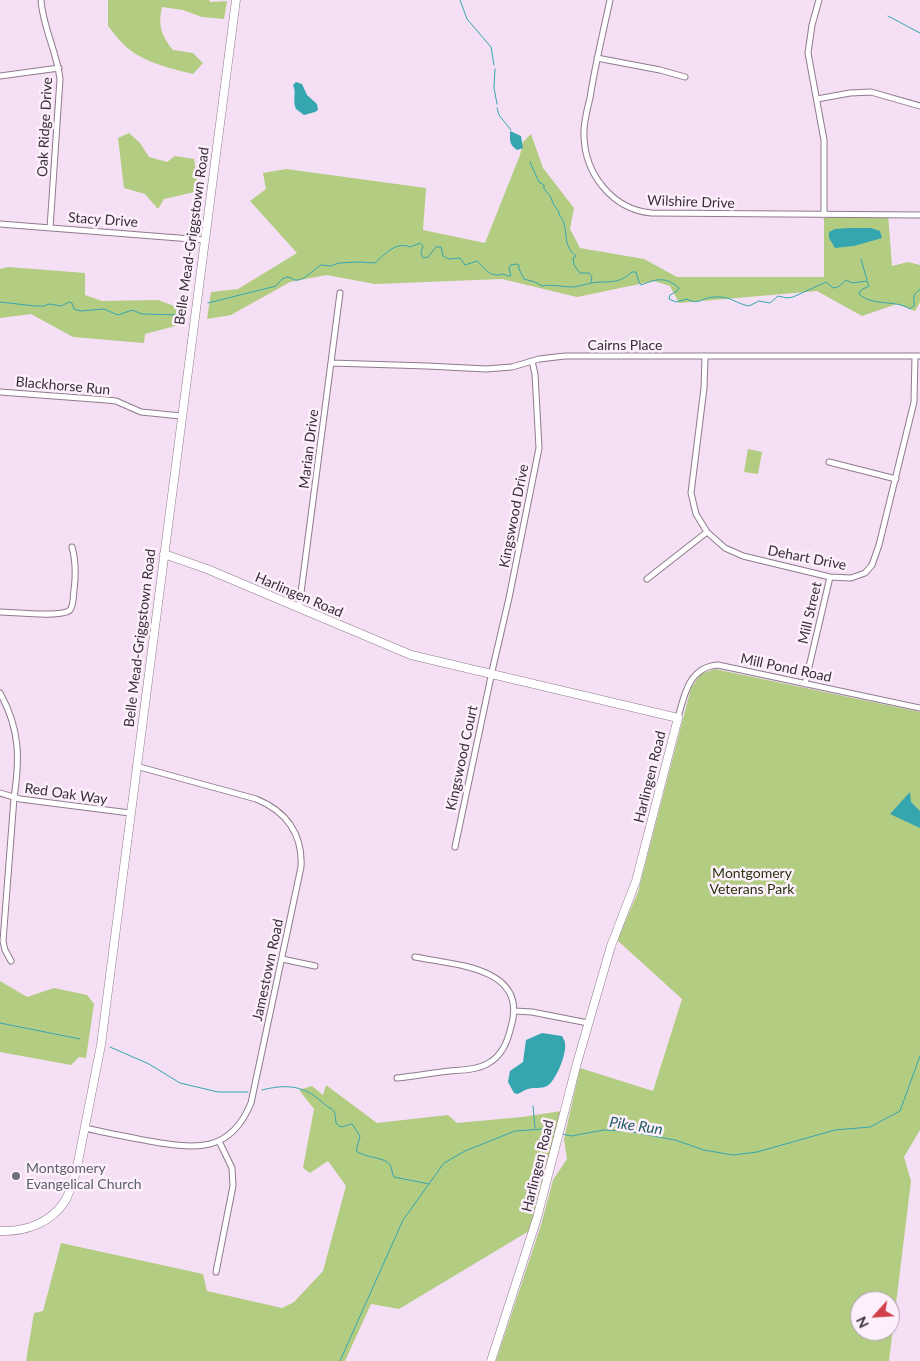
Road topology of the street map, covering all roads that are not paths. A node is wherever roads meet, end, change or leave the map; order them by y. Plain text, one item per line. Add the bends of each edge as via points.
1 (41, 0) edge
2 (236, 0) edge
3 (610, 0) edge
4 (819, 0) edge
5 (597, 58) junction
6 (59, 68) junction
7 (0, 76) edge
8 (685, 77) dead end
9 (817, 99) junction
10 (920, 106) edge
11 (824, 214) junction
12 (920, 215) edge
13 (0, 224) edge
14 (50, 228) junction
15 (204, 240) junction
16 (340, 294) dead end
17 (918, 356) edge
18 (705, 357) junction
19 (532, 361) junction
20 (331, 363) junction
21 (0, 392) edge
22 (181, 416) junction
23 (829, 462) dead end
24 (896, 479) junction
25 (707, 532) junction
26 (72, 547) dead end
27 (164, 554) junction
28 (830, 577) junction
29 (647, 579) dead end
30 (299, 608) junction
31 (0, 612) edge
32 (491, 674) junction
33 (805, 684) junction
34 (0, 693) edge
35 (920, 708) edge
36 (678, 718) junction
37 (136, 766) junction
38 (0, 793) edge
39 (14, 798) junction
40 (130, 813) junction
41 (455, 847) dead end
42 (415, 957) dead end
43 (282, 959) junction
44 (11, 961) dead end
45 (316, 966) dead end
46 (515, 1011) junction
47 (588, 1024) junction
48 (397, 1078) dead end
49 (85, 1128) junction
50 (220, 1141) junction
51 (0, 1231) edge
52 (216, 1272) dead end
53 (491, 1361) edge

1 - 6 street, Oak Ridge Drive via 45,26
2 - 15 street, Belle Mead-Griggstown Road
3 - 5 street, Wilshire Drive
4 - 9 street via 808,46
5 - 8 street
5 - 11 street, Wilshire Drive via 583,133 584,148 602,187 623,205 651,213
6 - 7 street
6 - 14 street, Oak Ridge Drive
9 - 10 street via 871,92
9 - 11 street via 824,140
11 - 12 street, Wilshire Drive
13 - 14 street, Stacy Drive
14 - 15 street, Stacy Drive
15 - 22 street, Belle Mead-Griggstown Road
16 - 20 street, Marian Drive
17 - 18 street, Cairns Place
17 - 24 street, Dehart Drive via 914,402
18 - 19 street, Cairns Place via 565,356
18 - 25 street, Dehart Drive via 691,493 696,514
19 - 20 street, Cairns Place via 486,370
19 - 32 street, Kingswood Drive via 539,448
20 - 30 street, Marian Drive
21 - 22 street, Blackhorse Run via 116,401 141,412
22 - 27 street, Belle Mead-Griggstown Road
23 - 24 street
24 - 28 street, Dehart Drive via 872,565 861,576
25 - 28 street, Dehart Drive via 725,548 743,556
25 - 29 street
26 - 31 street via 76,574 72,606 68,611 50,614
27 - 30 street, Harlingen Road
27 - 37 street, Belle Mead-Griggstown Road
28 - 33 street, Mill Street
30 - 32 street, Harlingen Road via 400,652
32 - 36 street, Harlingen Road
32 - 41 street, Kingswood Court
33 - 35 street, Mill Pond Road
33 - 36 street, Mill Pond Road via 724,666 710,666 691,679
34 - 39 street via 14,723 18,745
36 - 47 street, Harlingen Road via 636,881 611,946
37 - 40 street, Belle Mead-Griggstown Road
37 - 43 street, Jamestown Road via 256,799 273,806 286,818 299,840 302,858
38 - 39 street, Red Oak Way
39 - 40 street, Red Oak Way
39 - 44 street via 4,941
40 - 49 street, Belle Mead-Griggstown Road via 104,1027
42 - 46 street via 494,976 506,987
43 - 45 street
43 - 50 street, Jamestown Road via 251,1103 240,1124
46 - 47 street via 541,1013
46 - 48 street via 504,1048 488,1064
47 - 53 street, Harlingen Road via 525,1261
49 - 50 street, Jamestown Road via 185,1147
49 - 51 street, Belle Mead-Griggstown Road via 76,1172 64,1202 54,1214 34,1226
50 - 52 street via 232,1168 233,1186

